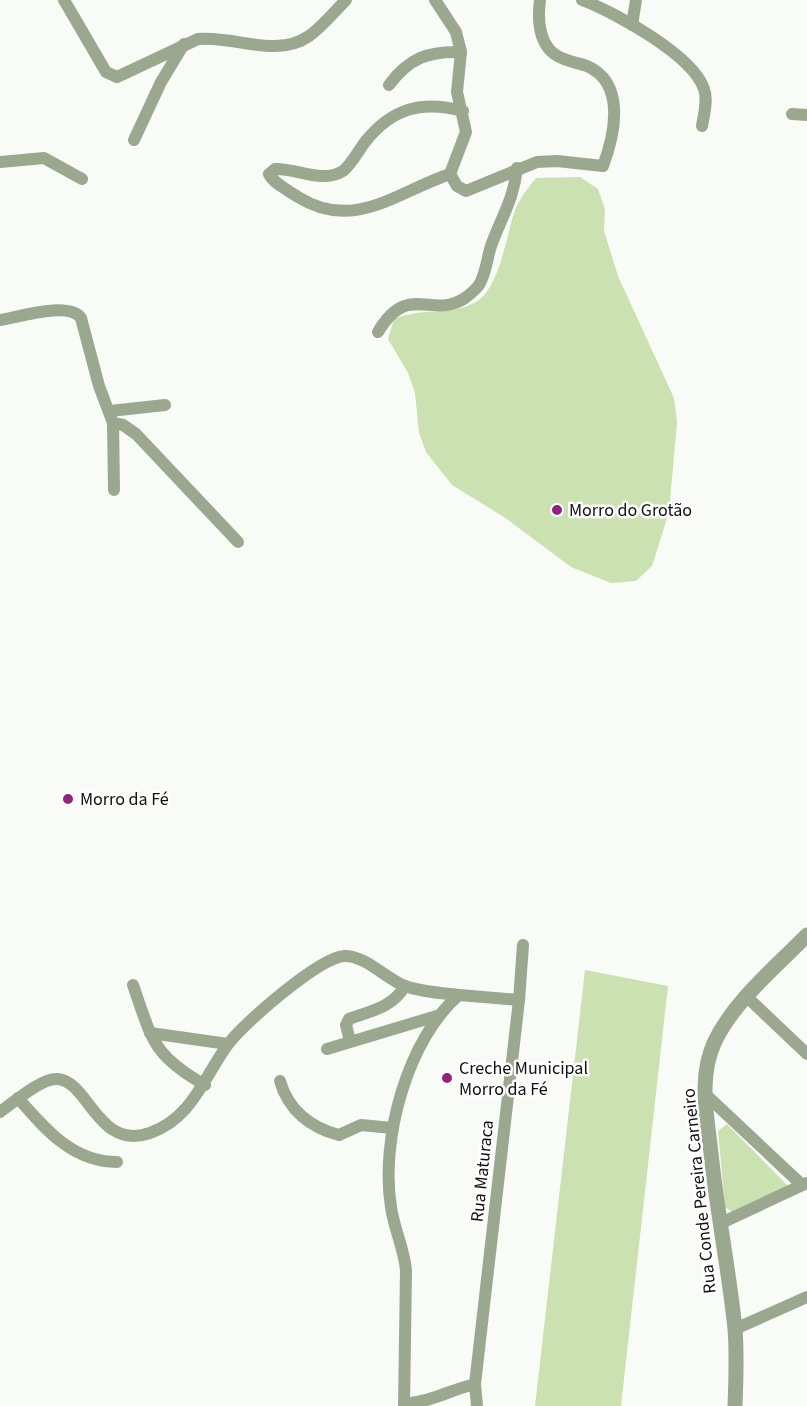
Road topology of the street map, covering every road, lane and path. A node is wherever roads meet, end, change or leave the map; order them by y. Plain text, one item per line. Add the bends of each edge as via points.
1 (64, 0) edge
2 (346, 0) edge
3 (435, 0) edge
4 (540, 0) edge
5 (582, 0) edge
6 (636, 0) edge
7 (632, 25) junction
8 (184, 44) junction
9 (461, 51) junction
10 (389, 85) dead end
11 (463, 111) junction
12 (792, 114) dead end
13 (807, 115) edge
14 (702, 126) dead end
15 (134, 140) dead end
16 (0, 162) edge
17 (517, 168) junction
18 (450, 174) junction
19 (82, 179) dead end
20 (0, 320) edge
21 (378, 332) dead end
22 (165, 405) dead end
23 (112, 417) junction
24 (114, 490) dead end
25 (238, 542) dead end
26 (807, 935) edge
27 (523, 945) dead end
28 (133, 985) dead end
29 (405, 986) junction
30 (459, 995) junction
31 (747, 997) junction
32 (519, 1000) junction
33 (440, 1015) junction
34 (150, 1033) junction
35 (350, 1041) junction
36 (228, 1044) junction
37 (327, 1049) dead end
38 (807, 1054) edge
39 (280, 1082) dead end
40 (205, 1085) junction
41 (705, 1094) junction
42 (18, 1098) junction
43 (0, 1113) edge
44 (392, 1128) junction
45 (117, 1162) dead end
46 (804, 1184) edge
47 (719, 1224) junction
48 (807, 1297) edge
49 (735, 1329) junction
50 (475, 1384) junction
51 (404, 1405) edge
52 (477, 1406) edge
53 (735, 1406) edge

1 - 8 street via 96,58 110,75 127,73
2 - 8 street via 299,42 263,46 213,37
3 - 9 street via 456,32
4 - 17 street via 541,32 549,50 606,79 614,100 613,123 603,165 557,161
5 - 7 street
6 - 7 street
7 - 14 street via 664,45 694,72 706,98
8 - 15 street
9 - 10 street via 439,51 420,57 402,68
9 - 11 street via 457,92
11 - 18 street via 466,132
11 - 18 street via 441,105 398,113 367,139 343,171 323,176 275,169 269,174 306,202 344,213 384,205 419,185
12 - 13 street
16 - 19 street via 44,158
17 - 18 street via 466,191 457,186
17 - 21 street via 515,190 479,285 464,299 405,305 388,315
20 - 23 street via 63,309 75,311 81,318 99,386
22 - 23 street
23 - 24 street
23 - 25 street via 136,434
26 - 31 street, Rua Conde Pereira Carneiro
27 - 32 street, Rua Maturaca
28 - 34 street
29 - 30 street
29 - 35 street via 386,1006 349,1019 346,1025
29 - 36 street via 353,957 336,958 311,971
30 - 32 street
30 - 33 street
31 - 38 street
31 - 41 street, Rua Conde Pereira Carneiro via 716,1040 706,1071
32 - 50 street, Rua Maturaca
33 - 35 street
33 - 44 street via 406,1080
34 - 36 street
34 - 40 street via 167,1061
35 - 37 street
36 - 40 street
39 - 44 street via 291,1106 314,1125 339,1135 361,1125
40 - 42 street via 190,1106 171,1122 133,1136 102,1121 79,1093 57,1078
41 - 46 street
41 - 47 street, Rua Conde Pereira Carneiro
42 - 43 street
42 - 45 street via 41,1124 79,1155
44 - 51 street via 391,1208 406,1270
46 - 47 street
47 - 49 street, Rua Conde Pereira Carneiro
48 - 49 street
49 - 53 street, Rua Conde Pereira Carneiro
50 - 51 street via 428,1402
50 - 52 street, Rua Maturaca

